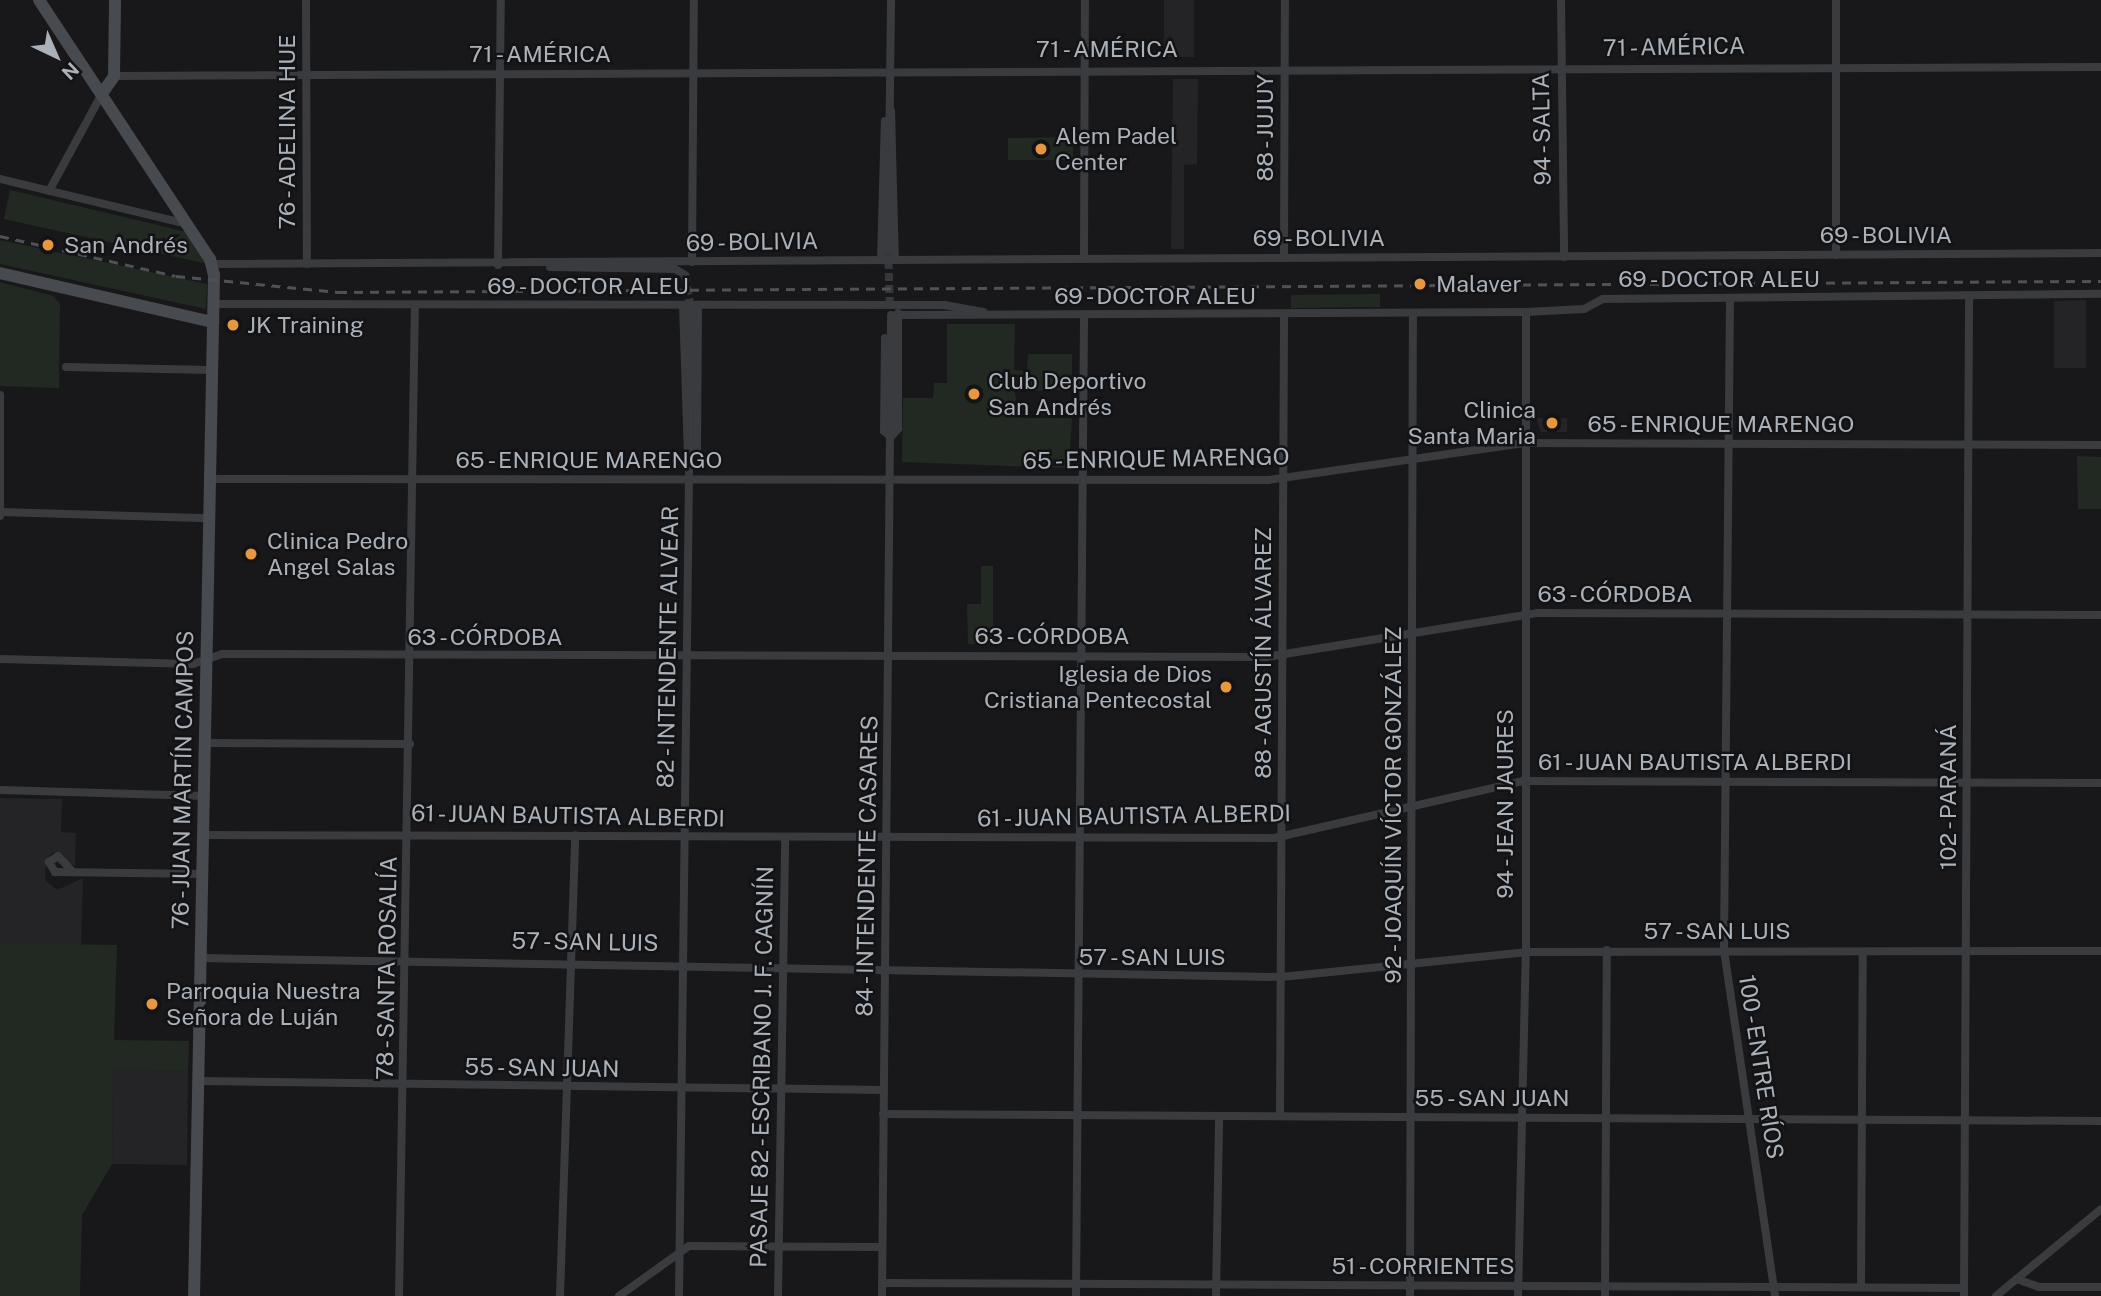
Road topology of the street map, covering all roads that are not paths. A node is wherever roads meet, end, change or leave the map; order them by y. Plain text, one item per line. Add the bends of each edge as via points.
1 (39, 0) edge
2 (115, 0) edge
3 (306, 0) edge
4 (501, 0) edge
5 (694, 0) edge
6 (891, 0) edge
7 (1085, 0) edge
8 (1285, 0) edge
9 (1561, 0) edge
10 (1836, 0) edge
11 (1836, 65) junction
12 (2101, 67) edge
13 (1285, 68) junction
14 (1560, 68) junction
15 (1084, 69) junction
16 (890, 70) junction
17 (305, 73) junction
18 (693, 73) junction
19 (500, 74) junction
20 (114, 76) junction
21 (103, 92) junction
22 (890, 104) junction
23 (0, 179) edge
24 (49, 191) junction
25 (188, 224) junction
26 (888, 249) tunnel mouth
27 (2101, 253) edge
28 (1836, 255) junction
29 (1284, 257) junction
30 (1564, 257) junction
31 (1084, 258) junction
32 (881, 260) junction
33 (895, 260) junction
34 (692, 262) junction
35 (212, 264) junction
36 (307, 264) junction
37 (537, 264) junction
38 (498, 265) junction
39 (0, 274) edge
40 (685, 275) dead end
41 (2101, 294) edge
42 (1969, 297) junction
43 (1730, 298) junction
44 (213, 304) junction
45 (415, 305) junction
46 (886, 305) junction
47 (898, 305) junction
48 (691, 307) junction
49 (1526, 312) junction
50 (1413, 313) junction
51 (894, 315) junction
52 (1284, 315) junction
53 (1004, 316) junction
54 (1084, 316) junction
55 (213, 322) junction
56 (66, 367) dead end
57 (211, 370) junction
58 (0, 395) edge
59 (891, 437) junction
60 (1524, 443) junction
61 (1728, 444) junction
62 (1970, 445) junction
63 (2101, 445) edge
64 (1415, 458) junction
65 (690, 460) junction
66 (690, 477) junction
67 (209, 479) junction
68 (891, 479) junction
69 (1282, 479) junction
70 (413, 480) junction
71 (1083, 481) junction
72 (0, 514) edge
73 (208, 518) junction
74 (1524, 613) junction
75 (1728, 614) junction
76 (1969, 615) junction
77 (2101, 615) edge
78 (1414, 632) junction
79 (889, 654) junction
80 (411, 655) junction
81 (1081, 655) junction
82 (1282, 656) junction
83 (688, 657) junction
84 (0, 659) edge
85 (206, 660) junction
86 (204, 743) junction
87 (410, 744) junction
88 (1523, 781) junction
89 (1727, 781) junction
90 (1968, 783) junction
91 (2101, 783) edge
92 (0, 790) edge
93 (204, 796) junction
94 (1410, 808) junction
95 (409, 834) junction
96 (203, 835) junction
97 (575, 835) junction
98 (685, 835) junction
99 (1078, 836) junction
100 (887, 837) junction
101 (1281, 837) junction
102 (785, 839) junction
103 (73, 872) dead end
104 (203, 874) junction
105 (1607, 950) junction
106 (1724, 950) junction
107 (1967, 950) junction
108 (1863, 951) junction
109 (2101, 951) edge
110 (1526, 952) junction
111 (201, 958) junction
112 (407, 958) junction
113 (573, 961) junction
114 (1411, 963) junction
115 (682, 964) junction
116 (781, 969) junction
117 (885, 974) junction
118 (1078, 976) junction
119 (1281, 977) junction
120 (199, 1081) junction
121 (405, 1085) junction
122 (568, 1089) junction
123 (682, 1089) junction
124 (781, 1090) junction
125 (884, 1090) junction
126 (883, 1114) junction
127 (1280, 1116) junction
128 (1219, 1117) junction
129 (1411, 1117) junction
130 (1606, 1117) junction
131 (1078, 1118) junction
132 (1521, 1118) junction
133 (1750, 1118) junction
134 (1861, 1120) junction
135 (1965, 1120) junction
136 (2101, 1121) edge
137 (2101, 1209) edge
138 (779, 1246) junction
139 (882, 1247) junction
140 (681, 1249) junction
141 (2017, 1279) junction
142 (882, 1283) junction
143 (1076, 1284) junction
144 (1217, 1285) junction
145 (1410, 1285) junction
146 (1605, 1286) junction
147 (1861, 1286) junction
148 (2101, 1287) edge
149 (1518, 1291) edge
150 (1774, 1292) edge
151 (1964, 1292) edge
152 (194, 1296) edge
153 (399, 1296) edge
154 (560, 1296) edge
155 (619, 1296) edge
156 (679, 1296) edge
157 (778, 1296) edge
158 (882, 1296) edge
159 (1076, 1296) edge
160 (1216, 1296) edge
161 (1410, 1296) edge
162 (1605, 1296) edge
163 (1996, 1296) edge

1 - 21 main road
2 - 20 main road
3 - 17 street, 76 - ADELINA HUE
4 - 19 street
5 - 18 street
6 - 16 street
7 - 15 street
8 - 13 street, 88 - JUJUY
9 - 14 street, 94 - SALTA
10 - 11 street
11 - 12 street, 71 - AMÉRICA
11 - 14 street, 71 - AMÉRICA
11 - 28 street
13 - 14 street, 71 - AMÉRICA
13 - 15 street, 71 - AMÉRICA
13 - 29 street, 88 - JUJUY
14 - 30 street, 94 - SALTA
15 - 16 street, 71 - AMÉRICA
15 - 31 street
16 - 18 street, 71 - AMÉRICA
16 - 22 street
17 - 19 street, 71 - AMÉRICA
17 - 20 street, 71 - AMÉRICA
17 - 36 street, 76 - ADELINA HUE
18 - 19 street, 71 - AMÉRICA
18 - 34 street
19 - 38 street
20 - 21 main road
21 - 24 street
21 - 25 main road
22 - 26 street
22 - 32 street
22 - 33 street via 895,123
23 - 24 street
24 - 25 street
25 - 35 main road
27 - 28 street, 69 - BOLIVIA
28 - 30 street, 69 - BOLIVIA
29 - 30 street, 69 - BOLIVIA
29 - 31 street, 69 - BOLIVIA
31 - 33 street, 69 - BOLIVIA
32 - 33 street, 69 - BOLIVIA
32 - 34 street, 69 - BOLIVIA
34 - 37 street, 69 - BOLIVIA
35 - 36 street, 69 - BOLIVIA
35 - 44 main road, 76 - JUAN MARTÍN CAMPOS
36 - 38 street, 69 - BOLIVIA
37 - 38 street, 69 - BOLIVIA
37 - 40 street, 69 - BOLIVIA via 567,270 675,269
39 - 55 main road
41 - 42 street, 69 - DOCTOR ALEU
42 - 43 street, 69 - DOCTOR ALEU
42 - 62 street, 102 - PARANÁ
43 - 49 street, 69 - DOCTOR ALEU via 1602,299 1576,310
43 - 61 street, 100 - ENTRE RÍOS
44 - 45 street, 69 - DOCTOR ALEU
44 - 55 main road, 76 - JUAN MARTÍN CAMPOS
45 - 48 street, 69 - DOCTOR ALEU
45 - 70 street, 78 - SANTA ROSALÍA
46 - 47 street, 69 - DOCTOR ALEU
46 - 48 street, 69 - DOCTOR ALEU
46 - 59 street, 84 - INTENDENTE CASARES via 884,430
47 - 51 street, 84 - INTENDENTE CASARES
47 - 53 street, 69 - DOCTOR ALEU
48 - 65 street, 82 - INTENDENTE ALVEAR via 684,450
48 - 65 street, 82 - INTENDENTE ALVEAR via 697,449
49 - 50 street, 69 - DOCTOR ALEU
49 - 60 street, 94 - JEAN JAURES
50 - 52 street, 69 - DOCTOR ALEU
50 - 64 street, 92 - JOAQUÍN VÍCTOR GONZÁLEZ
51 - 53 street, 69 - DOCTOR ALEU
51 - 59 street, 84 - INTENDENTE CASARES
52 - 54 street, 69 - DOCTOR ALEU
52 - 69 street, 88 - AGUSTÍN ÁLVAREZ
53 - 54 street, 69 - DOCTOR ALEU
54 - 71 street
55 - 57 main road, 76 - JUAN MARTÍN CAMPOS
56 - 57 street
57 - 67 main road, 76 - JUAN MARTÍN CAMPOS
58 - 72 street
59 - 68 street, 84 - INTENDENTE CASARES
60 - 61 street, 65 - ENRIQUE MARENGO
60 - 64 street, 65 - ENRIQUE MARENGO
60 - 74 street, 94 - JEAN JAURES
61 - 62 street, 65 - ENRIQUE MARENGO
61 - 75 street, 100 - ENTRE RÍOS
62 - 63 street, 65 - ENRIQUE MARENGO
62 - 76 street, 102 - PARANÁ
64 - 69 street, 65 - ENRIQUE MARENGO
64 - 78 street, 92 - JOAQUÍN VÍCTOR GONZÁLEZ
65 - 66 street, 82 - INTENDENTE ALVEAR
66 - 68 street, 65 - ENRIQUE MARENGO
66 - 70 street, 65 - ENRIQUE MARENGO
66 - 83 street, 82 - INTENDENTE ALVEAR
67 - 70 street, 65 - ENRIQUE MARENGO
67 - 73 main road, 76 - JUAN MARTÍN CAMPOS
68 - 71 street, 65 - ENRIQUE MARENGO
68 - 79 street, 84 - INTENDENTE CASARES
69 - 71 street, 65 - ENRIQUE MARENGO
69 - 82 street, 88 - AGUSTÍN ÁLVAREZ
70 - 80 street, 78 - SANTA ROSALÍA
71 - 81 street
72 - 73 street
73 - 85 main road, 76 - JUAN MARTÍN CAMPOS
74 - 75 street, 63 - CÓRDOBA
74 - 78 street, 63 - CÓRDOBA
74 - 88 street, 94 - JEAN JAURES
75 - 76 street, 63 - CÓRDOBA
75 - 89 street, 100 - ENTRE RÍOS
76 - 77 street, 63 - CÓRDOBA
76 - 90 street, 102 - PARANÁ
78 - 82 street, 63 - CÓRDOBA
78 - 94 street, 92 - JOAQUÍN VÍCTOR GONZÁLEZ
79 - 81 street, 63 - CÓRDOBA
79 - 83 street, 63 - CÓRDOBA
79 - 100 street, 84 - INTENDENTE CASARES
80 - 83 street, 63 - CÓRDOBA
80 - 85 street, 63 - CÓRDOBA
80 - 87 street, 78 - SANTA ROSALÍA
81 - 82 street, 63 - CÓRDOBA
81 - 99 street
82 - 101 street, 88 - AGUSTÍN ÁLVAREZ
83 - 98 street, 82 - INTENDENTE ALVEAR
84 - 85 street, 63 - CÓRDOBA via 193,664
85 - 86 main road, 76 - JUAN MARTÍN CAMPOS
86 - 87 street
86 - 93 main road, 76 - JUAN MARTÍN CAMPOS
87 - 95 street, 78 - SANTA ROSALÍA
88 - 89 street, 61 - JUAN BAUTISTA ALBERDI
88 - 94 street, 61 - JUAN BAUTISTA ALBERDI
88 - 110 street, 94 - JEAN JAURES
89 - 90 street, 61 - JUAN BAUTISTA ALBERDI
89 - 106 street, 100 - ENTRE RÍOS
90 - 91 street, 61 - JUAN BAUTISTA ALBERDI
90 - 107 street, 102 - PARANÁ
92 - 93 street
93 - 96 main road, 76 - JUAN MARTÍN CAMPOS
94 - 101 street, 61 - JUAN BAUTISTA ALBERDI
94 - 114 street, 92 - JOAQUÍN VÍCTOR GONZÁLEZ
95 - 96 street, 61 - JUAN BAUTISTA ALBERDI
95 - 97 street, 61 - JUAN BAUTISTA ALBERDI
95 - 112 street, 78 - SANTA ROSALÍA
96 - 104 main road, 76 - JUAN MARTÍN CAMPOS
97 - 98 street, 61 - JUAN BAUTISTA ALBERDI
97 - 113 street
98 - 102 street, 61 - JUAN BAUTISTA ALBERDI
98 - 115 street, 82 - INTENDENTE ALVEAR
99 - 100 street, 61 - JUAN BAUTISTA ALBERDI
99 - 101 street, 61 - JUAN BAUTISTA ALBERDI
99 - 118 street
100 - 102 street, 61 - JUAN BAUTISTA ALBERDI
100 - 117 street, 84 - INTENDENTE CASARES
101 - 119 street, 88 - AGUSTÍN ÁLVAREZ
102 - 116 street, PASAJE 82 - ESCRIBANO J. F. CAGNÍN
103 - 104 street
104 - 111 main road, 76 - JUAN MARTÍN CAMPOS
105 - 106 street, 57 - SAN LUIS
105 - 110 street, 57 - SAN LUIS
105 - 130 street
106 - 108 street, 57 - SAN LUIS
106 - 133 street, 100 - ENTRE RÍOS
107 - 108 street, 57 - SAN LUIS
107 - 109 street, 57 - SAN LUIS
107 - 135 street, 102 - PARANÁ
108 - 134 street
110 - 114 street, 57 - SAN LUIS
110 - 132 street, 94 - JEAN JAURES
111 - 112 street, 57 - SAN LUIS
111 - 120 main road, 76 - JUAN MARTÍN CAMPOS
112 - 113 street, 57 - SAN LUIS
112 - 121 street, 78 - SANTA ROSALÍA
113 - 115 street, 57 - SAN LUIS
113 - 122 street
114 - 119 street, 57 - SAN LUIS
114 - 129 street, 92 - JOAQUÍN VÍCTOR GONZÁLEZ
115 - 116 street, 57 - SAN LUIS
115 - 123 street, 82 - INTENDENTE ALVEAR
116 - 117 street, 57 - SAN LUIS
116 - 124 street, PASAJE 82 - ESCRIBANO J. F. CAGNÍN
117 - 118 street, 57 - SAN LUIS
117 - 125 street, 84 - INTENDENTE CASARES
118 - 119 street, 57 - SAN LUIS
118 - 131 street
119 - 127 street, 88 - AGUSTÍN ÁLVAREZ
120 - 121 street, 55 - SAN JUAN
120 - 152 main road, 76 - JUAN MARTÍN CAMPOS
121 - 122 street, 55 - SAN JUAN
121 - 153 street, 78 - SANTA ROSALÍA
122 - 123 street, 55 - SAN JUAN
122 - 154 street
123 - 124 street, 55 - SAN JUAN
123 - 140 street, 82 - INTENDENTE ALVEAR
124 - 125 street, 55 - SAN JUAN
124 - 138 street, PASAJE 82 - ESCRIBANO J. F. CAGNÍN
125 - 126 street, 84 - INTENDENTE CASARES
126 - 131 street, 55 - SAN JUAN
126 - 139 street, 84 - INTENDENTE CASARES
127 - 128 street, 55 - SAN JUAN
127 - 129 street, 55 - SAN JUAN
128 - 131 street, 55 - SAN JUAN
128 - 144 street
129 - 132 street, 55 - SAN JUAN
129 - 145 street, 92 - JOAQUÍN VÍCTOR GONZÁLEZ
130 - 132 street, 55 - SAN JUAN
130 - 133 street, 55 - SAN JUAN
130 - 146 street
131 - 143 street
132 - 149 street, 94 - JEAN JAURES
133 - 134 street, 55 - SAN JUAN
133 - 150 street, 100 - ENTRE RÍOS
134 - 135 street, 55 - SAN JUAN
134 - 147 street
135 - 136 street, 55 - SAN JUAN
135 - 151 street, 102 - PARANÁ
137 - 141 street
138 - 139 street
138 - 140 street
138 - 157 street, PASAJE 82 - ESCRIBANO J. F. CAGNÍN
139 - 142 street, 84 - INTENDENTE CASARES
140 - 155 street
140 - 156 street, 82 - INTENDENTE ALVEAR
141 - 148 street via 2039,1287
141 - 163 street
142 - 143 street, 51 - CORRIENTES
142 - 158 street, 84 - INTENDENTE CASARES
143 - 144 street, 51 - CORRIENTES
143 - 159 street
144 - 145 street, 51 - CORRIENTES
144 - 160 street
145 - 149 street, 51 - CORRIENTES
145 - 161 street, 92 - JOAQUÍN VÍCTOR GONZÁLEZ
146 - 149 street, 51 - CORRIENTES
146 - 150 street, 51 - CORRIENTES
146 - 162 street
147 - 150 street, 51 - CORRIENTES
147 - 151 street, 51 - CORRIENTES

